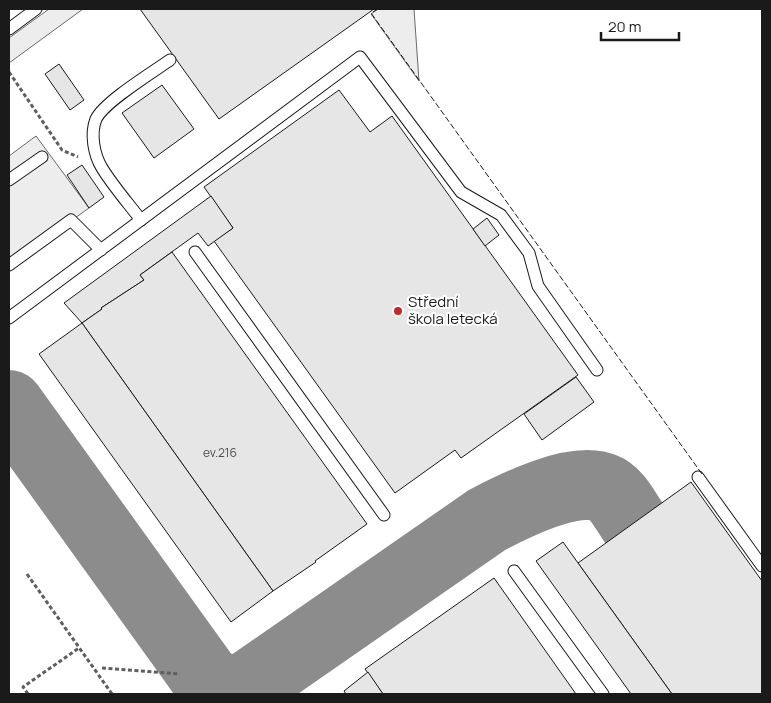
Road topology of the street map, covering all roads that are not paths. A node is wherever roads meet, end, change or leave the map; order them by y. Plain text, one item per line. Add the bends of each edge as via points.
1 (36, 9) edge
2 (9, 29) edge
3 (170, 60) dead end
4 (42, 157) dead end
5 (9, 180) edge
6 (141, 220) junction
7 (101, 250) junction
8 (195, 252) dead end
9 (9, 266) edge
10 (9, 318) edge
11 (597, 370) dead end
12 (698, 477) dead end
13 (384, 515) dead end
14 (762, 566) edge
15 (514, 571) dead end
16 (603, 694) edge

1 - 2 lane
3 - 6 lane via 110,104 96,120 94,136 101,167
4 - 5 lane
6 - 7 lane
6 - 11 lane via 360,57 461,192 501,215 529,253 538,286
7 - 9 lane via 71,220
7 - 10 lane
8 - 13 lane
12 - 14 lane
15 - 16 lane

